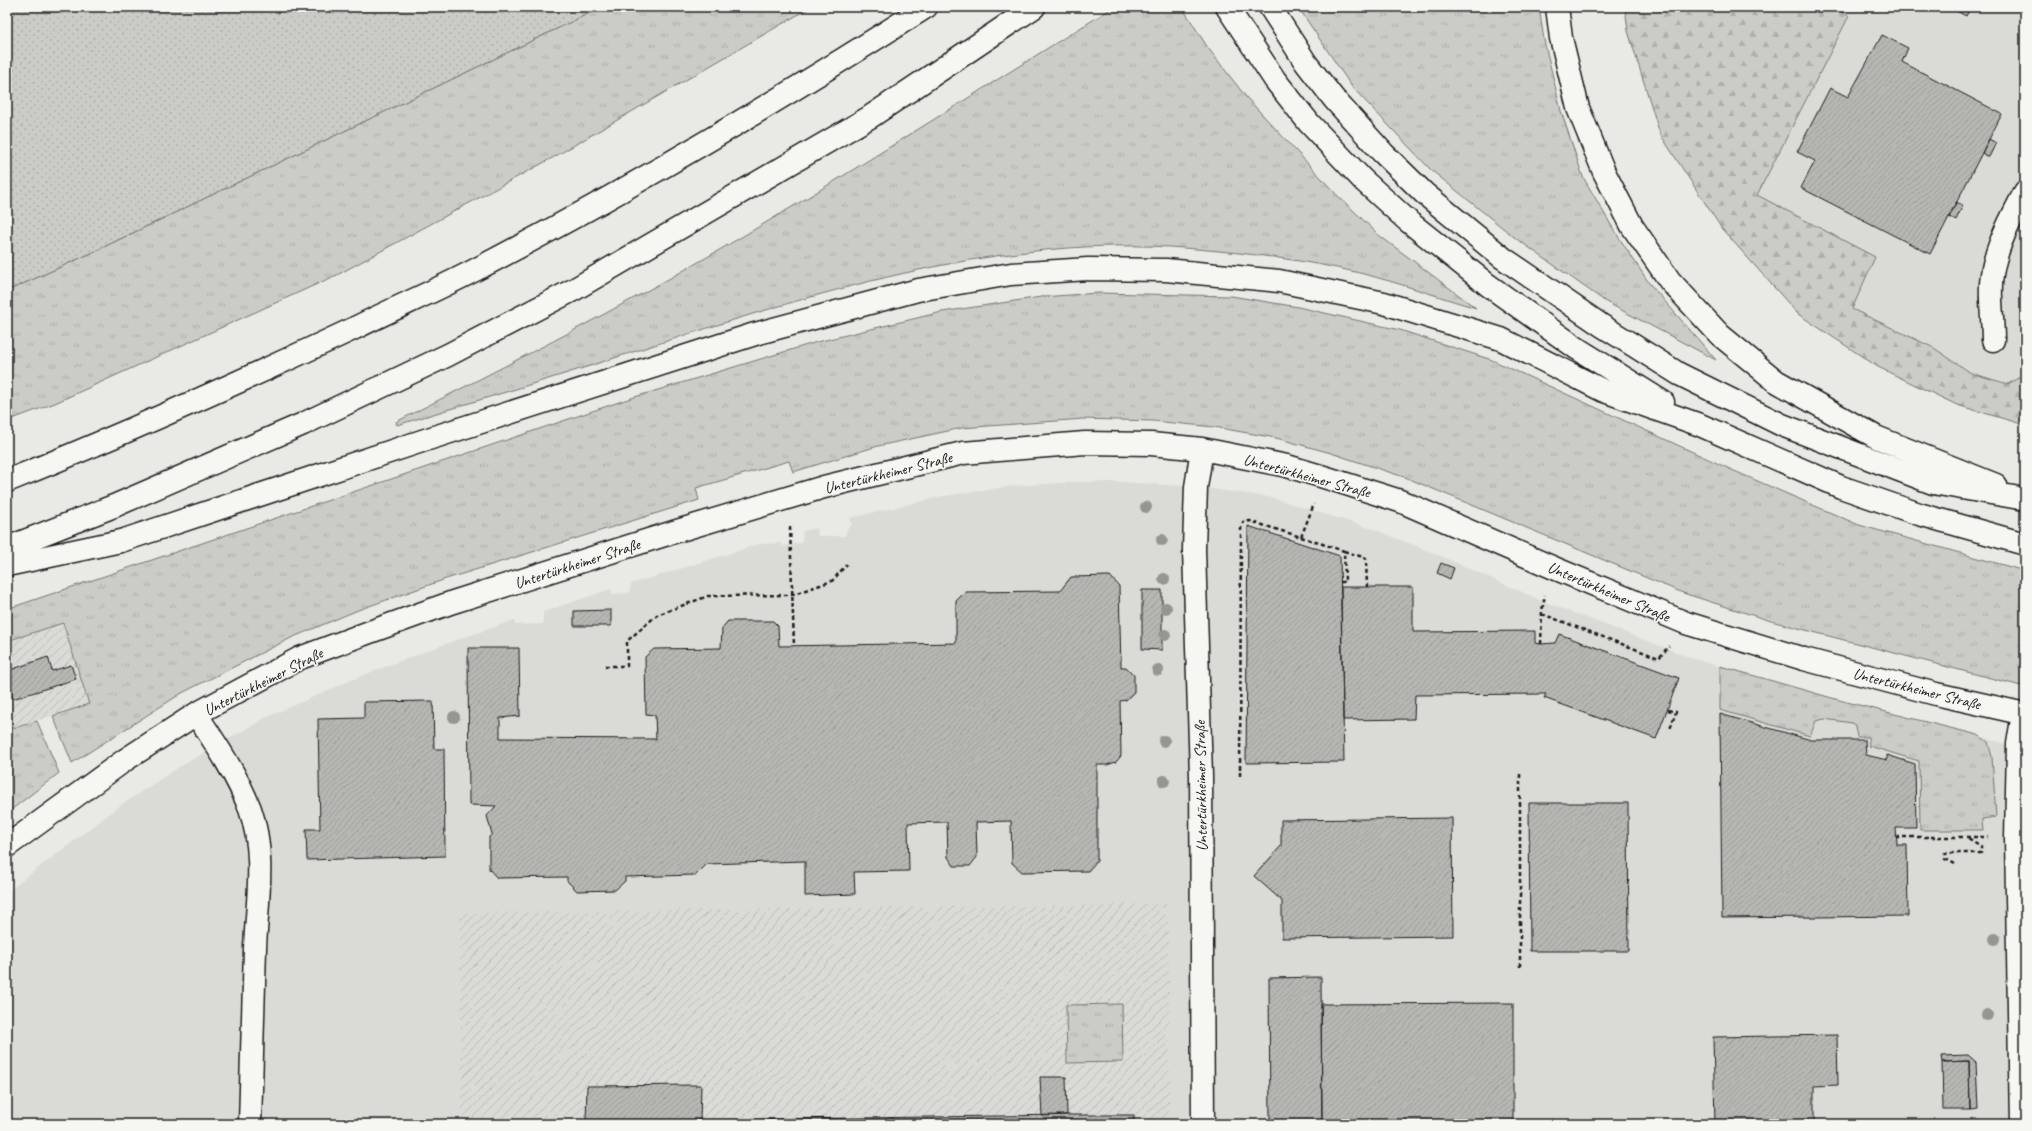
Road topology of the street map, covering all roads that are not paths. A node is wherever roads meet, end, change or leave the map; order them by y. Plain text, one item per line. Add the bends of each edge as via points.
1 (926, 7) edge
2 (1034, 7) edge
3 (1227, 7) edge
4 (1270, 7) edge
5 (1557, 7) edge
6 (2025, 192) edge
7 (1993, 340) dead end
8 (1700, 425) junction
9 (1202, 449) junction
10 (7, 481) edge
11 (2025, 498) edge
12 (2025, 544) edge
13 (7, 548) edge
14 (7, 565) edge
15 (196, 714) junction
16 (2024, 714) edge
17 (7, 846) edge
18 (2023, 1035) edge
19 (250, 1124) edge
20 (1203, 1124) edge
21 (2021, 1124) edge

1 - 10 main road via 831,68 655,171 476,270 264,371 98,445
2 - 13 main road via 870,117 575,289 303,424 114,506
3 - 8 main road via 1271,74 1309,123 1363,180 1408,221 1488,285 1578,350
4 - 11 main road via 1306,63 1334,99 1425,194 1503,258 1602,325 1679,374 1782,425 1933,483
5 - 11 main road via 1561,38 1578,108 1604,172 1632,226 1670,281 1720,335 1776,381 1876,437
6 - 7 main road via 2004,232 1996,255 1991,284
8 - 12 main road via 1841,487 1919,514
8 - 14 main road via 1604,391 1501,339 1384,303 1279,281 1166,270 1088,269 1011,274 918,290 755,334 120,541
9 - 15 main road, Untertürkheimer Straße via 1152,444 1085,443 963,453 824,487 454,602 300,658
9 - 16 main road, Untertürkheimer Straße via 1287,466 1400,501 1694,625 1804,660
9 - 20 main road, Untertürkheimer Straße via 1196,487 1194,550 1201,776
15 - 17 main road, Untertürkheimer Straße via 125,760
15 - 19 main road via 238,783 250,810 257,836 260,865 255,941
16 - 18 main road, Untertürkheimer Straße via 2018,744 2016,838
18 - 21 main road, Untertürkheimer Straße

